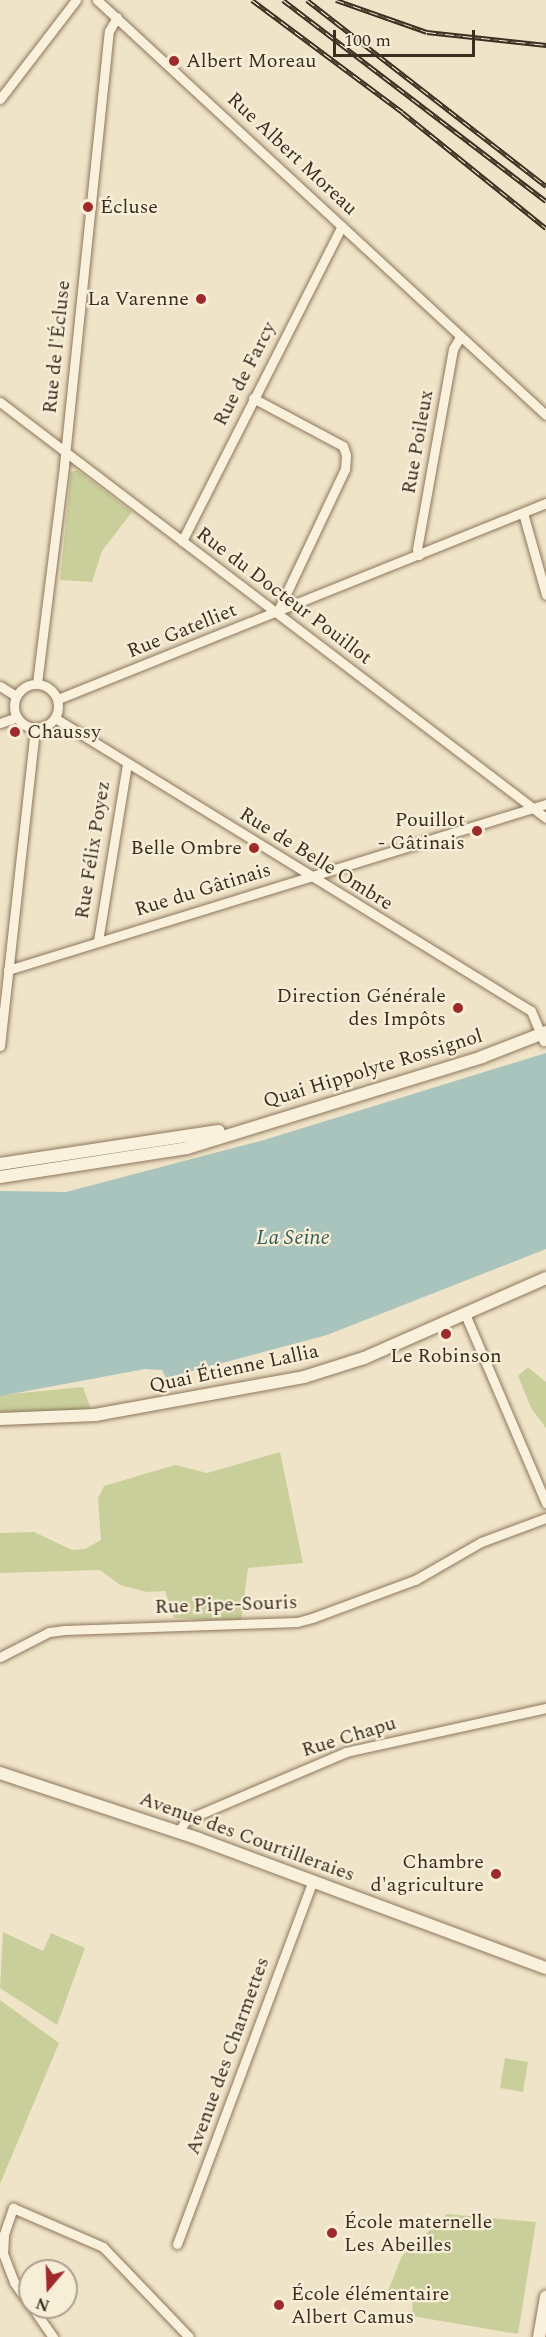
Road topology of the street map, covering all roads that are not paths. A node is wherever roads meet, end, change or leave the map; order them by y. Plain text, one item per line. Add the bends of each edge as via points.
1 (76, 0) edge
2 (97, 0) edge
3 (117, 17) junction
4 (0, 99) edge
5 (342, 226) junction
6 (460, 337) junction
7 (253, 398) junction
8 (0, 402) edge
9 (546, 416) edge
10 (66, 452) junction
11 (546, 503) edge
12 (523, 513) junction
13 (182, 541) junction
14 (419, 555) junction
15 (546, 595) edge
16 (277, 613) junction
17 (37, 683) junction
18 (0, 686) edge
19 (16, 696) junction
20 (58, 699) junction
21 (17, 717) junction
22 (55, 718) junction
23 (0, 723) edge
24 (35, 728) junction
25 (127, 764) junction
26 (546, 804) edge
27 (532, 807) junction
28 (546, 818) edge
29 (310, 877) junction
30 (98, 941) junction
31 (4, 968) edge
32 (544, 1037) edge
33 (0, 1046) edge
34 (241, 1129) junction
35 (0, 1164) edge
36 (0, 1177) edge
37 (546, 1278) edge
38 (465, 1314) junction
39 (0, 1419) edge
40 (546, 1503) edge
41 (546, 1518) edge
42 (0, 1657) edge
43 (546, 1708) edge
44 (0, 1773) edge
45 (178, 1832) junction
46 (313, 1881) junction
47 (546, 1968) edge
48 (177, 2244) dead end
49 (18, 2288) edge
50 (546, 2297) edge
51 (41, 2319) edge
52 (54, 2337) edge
53 (189, 2337) edge
54 (539, 2337) edge

1 - 4 street
2 - 3 street, Rue Albert Moreau
3 - 5 street, Rue Albert Moreau
3 - 10 street, Rue de l'Écluse via 109,31
5 - 6 street, Rue Albert Moreau
5 - 7 street, Rue de Farcy
6 - 9 street, Rue Albert Moreau
6 - 14 street, Rue Poileux via 453,349
7 - 13 street, Rue de Farcy
7 - 16 street via 343,446 346,455 345,469
8 - 10 street, Rue du Docteur Pouillot
10 - 13 street, Rue du Docteur Pouillot
10 - 17 street, Rue de l'Écluse
11 - 12 street, Rue Gatelliet
12 - 14 street, Rue Gatelliet
12 - 15 street
13 - 16 street, Rue du Docteur Pouillot
14 - 16 street, Rue Gatelliet
16 - 20 street, Rue Gatelliet
16 - 27 street, Rue du Docteur Pouillot
17 - 19 street
17 - 20 street via 50,688
18 - 19 street
19 - 21 street
20 - 22 street
21 - 23 street
21 - 24 street
22 - 24 street via 47,726
22 - 25 street, Rue de Belle Ombre
24 - 31 street
25 - 29 street, Rue de Belle Ombre
25 - 30 street, Rue Félix Poyez
26 - 27 street, Rue du Gâtinais
27 - 28 street, Rue du Docteur Pouillot
27 - 29 street, Rue du Gâtinais
29 - 30 street, Rue du Gâtinais
29 - 32 street, Rue de Belle Ombre via 531,1011
30 - 31 street, Rue du Gâtinais
31 - 33 street
32 - 34 street, Quai Hippolyte Rossignol
34 - 35 street, Quai Hippolyte Rossignol
34 - 36 street, Quai Hippolyte Rossignol via 153,1155
37 - 38 street, Quai Étienne Lallia
38 - 39 street, Quai Étienne Lallia via 364,1358 304,1377 94,1415
38 - 40 street
41 - 42 street, Rue Pipe-Souris via 481,1542 414,1580 297,1622 65,1630 49,1632
43 - 45 street, Rue Chapu via 346,1752 186,1820
44 - 45 street, Avenue des Courtilleraies
45 - 46 street, Avenue des Courtilleraies
46 - 47 street, Avenue des Courtilleraies
46 - 48 street, Avenue des Charmettes
49 - 53 street via 3,2254 4,2234 13,2208 103,2247
50 - 54 street
51 - 52 street

